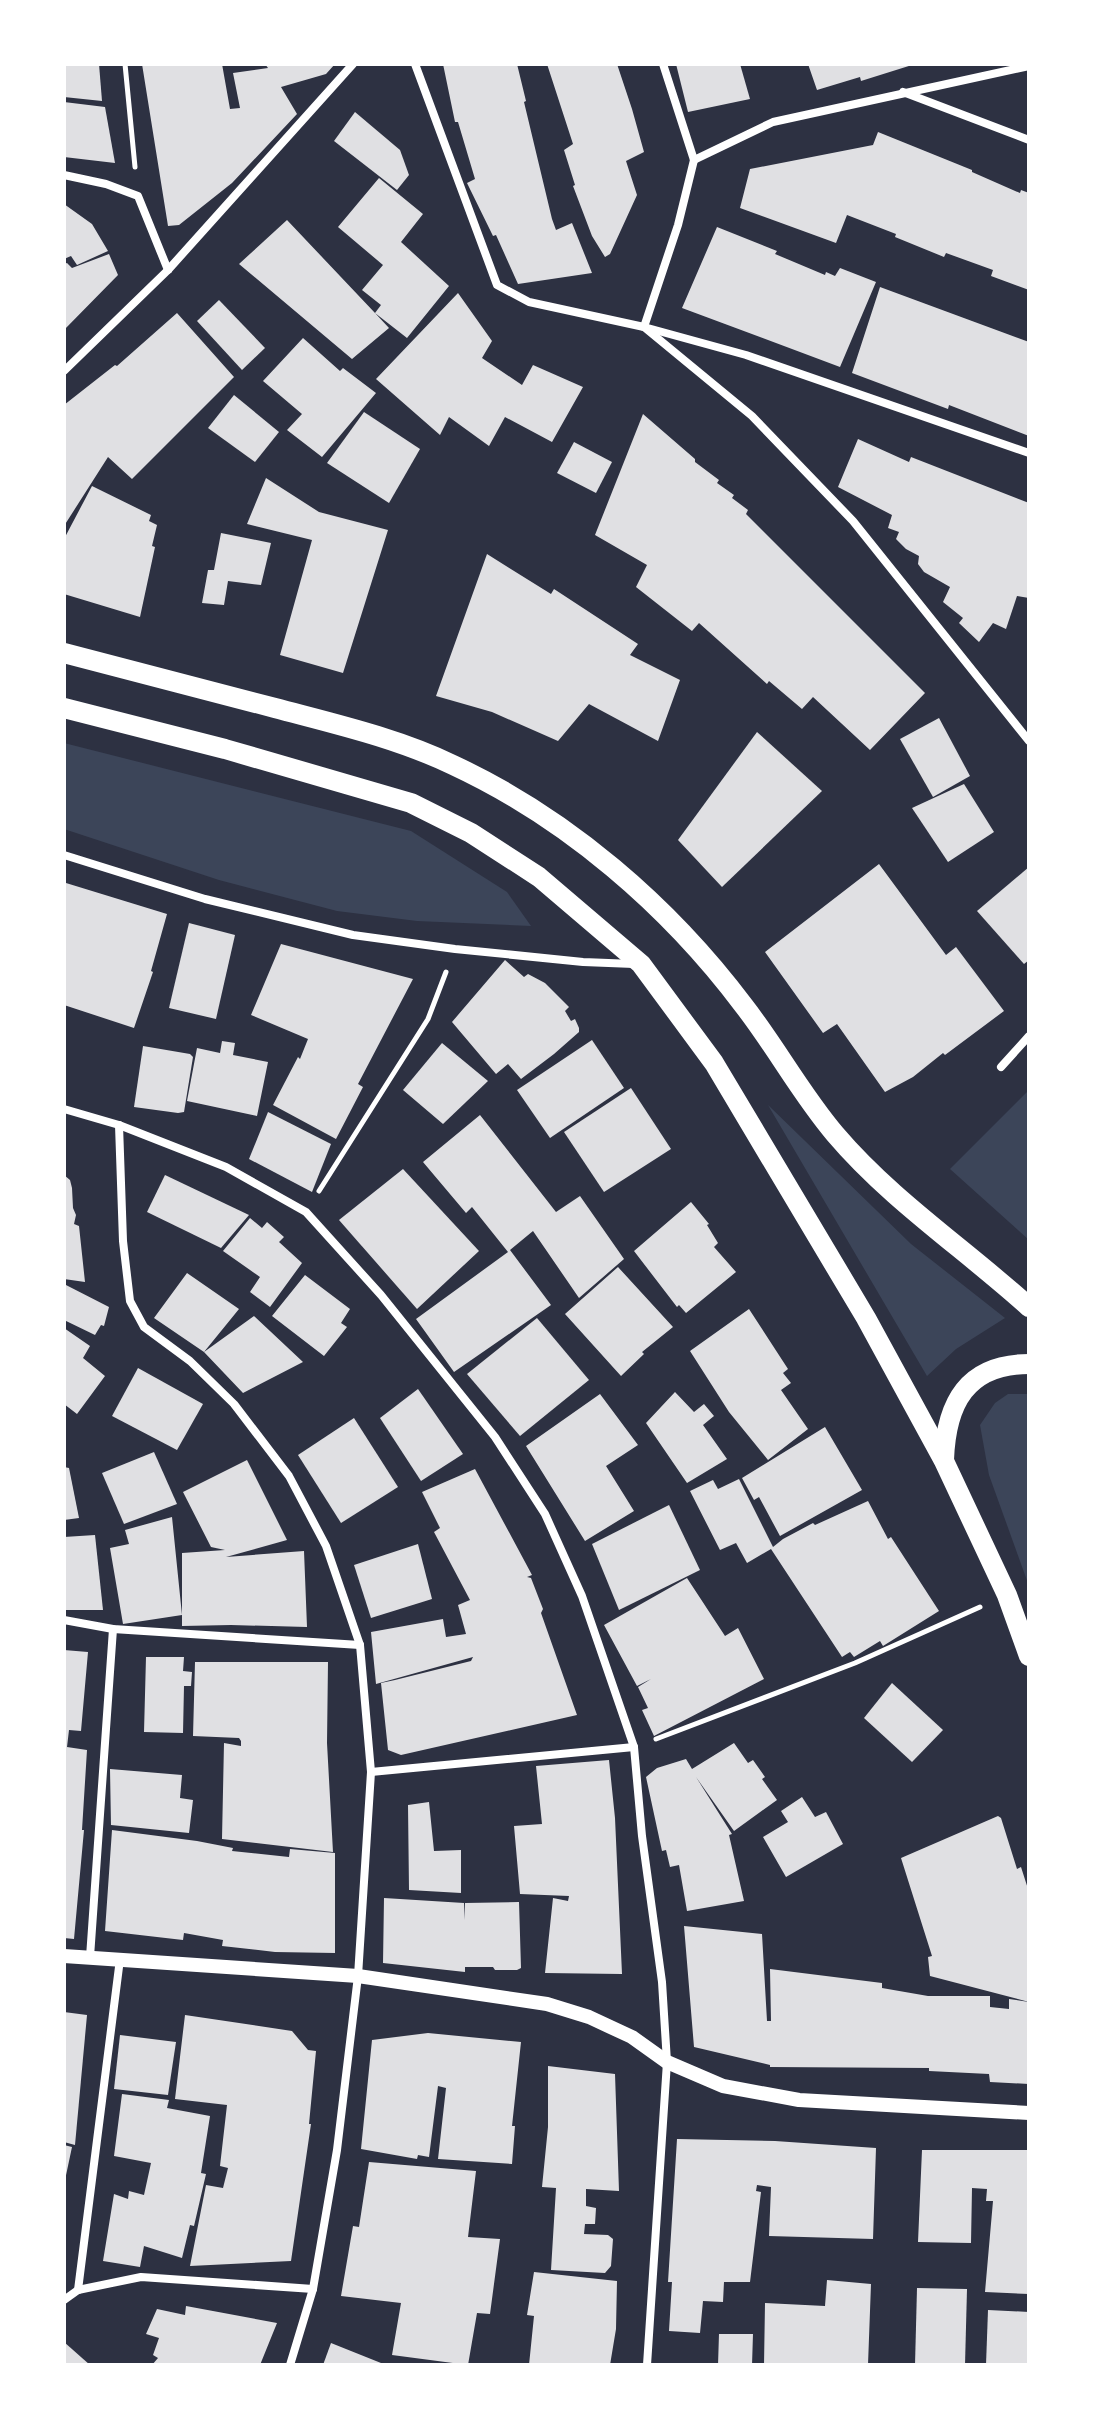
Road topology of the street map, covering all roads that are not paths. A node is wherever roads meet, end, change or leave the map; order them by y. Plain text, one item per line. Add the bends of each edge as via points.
1 (353, 64) edge
2 (415, 64) edge
3 (663, 64) edge
4 (1029, 66) edge
5 (902, 92) junction
6 (1029, 140) edge
7 (694, 160) junction
8 (64, 175) edge
9 (168, 270) junction
10 (644, 327) junction
11 (64, 371) edge
12 (1029, 453) edge
13 (64, 653) edge
14 (64, 708) edge
15 (1029, 741) edge
16 (64, 855) edge
17 (641, 964) junction
18 (1029, 1036) edge
19 (1001, 1067) dead end
20 (64, 1109) edge
21 (119, 1125) junction
22 (1029, 1307) edge
23 (1029, 1364) edge
24 (944, 1461) junction
25 (64, 1620) edge
26 (113, 1629) junction
27 (360, 1645) junction
28 (1029, 1656) edge
29 (634, 1747) junction
30 (371, 1772) junction
31 (64, 1956) edge
32 (90, 1957) junction
33 (120, 1959) junction
34 (358, 1976) junction
35 (667, 2062) junction
36 (1029, 2113) edge
37 (313, 2289) junction
38 (78, 2290) junction
39 (64, 2300) edge
40 (290, 2365) edge
41 (647, 2365) edge

1 - 9 street
2 - 10 street via 497,285 529,302
3 - 7 street
4 - 5 street
5 - 6 street
5 - 7 street via 773,122
7 - 10 street
8 - 9 street via 138,196
9 - 11 street
10 - 12 street via 746,355
10 - 15 street via 752,416 853,521
13 - 22 main road via 396,742 504,792 565,832 644,894 697,949 834,1133 877,1179
14 - 17 main road via 411,803 471,833 539,877
16 - 17 street via 205,899 353,935
17 - 24 main road via 721,1076 866,1318
18 - 19 street
20 - 21 street
21 - 27 street via 130,1301 144,1327 190,1361 234,1404 289,1476 326,1546
21 - 29 street via 226,1167 306,1212 381,1295 495,1437 545,1514 582,1596
23 - 24 main road via 987,1372 968,1384 951,1409
24 - 28 main road via 1007,1595
25 - 26 street
26 - 27 street
26 - 32 street
27 - 30 street
29 - 30 street
29 - 35 street
30 - 34 street
31 - 32 street
32 - 33 street
33 - 34 street
33 - 38 street
34 - 35 street via 547,2004 632,2037
34 - 37 street
35 - 36 street via 723,2086 799,2100
35 - 41 street
37 - 38 street via 141,2277
37 - 40 street
38 - 39 street

